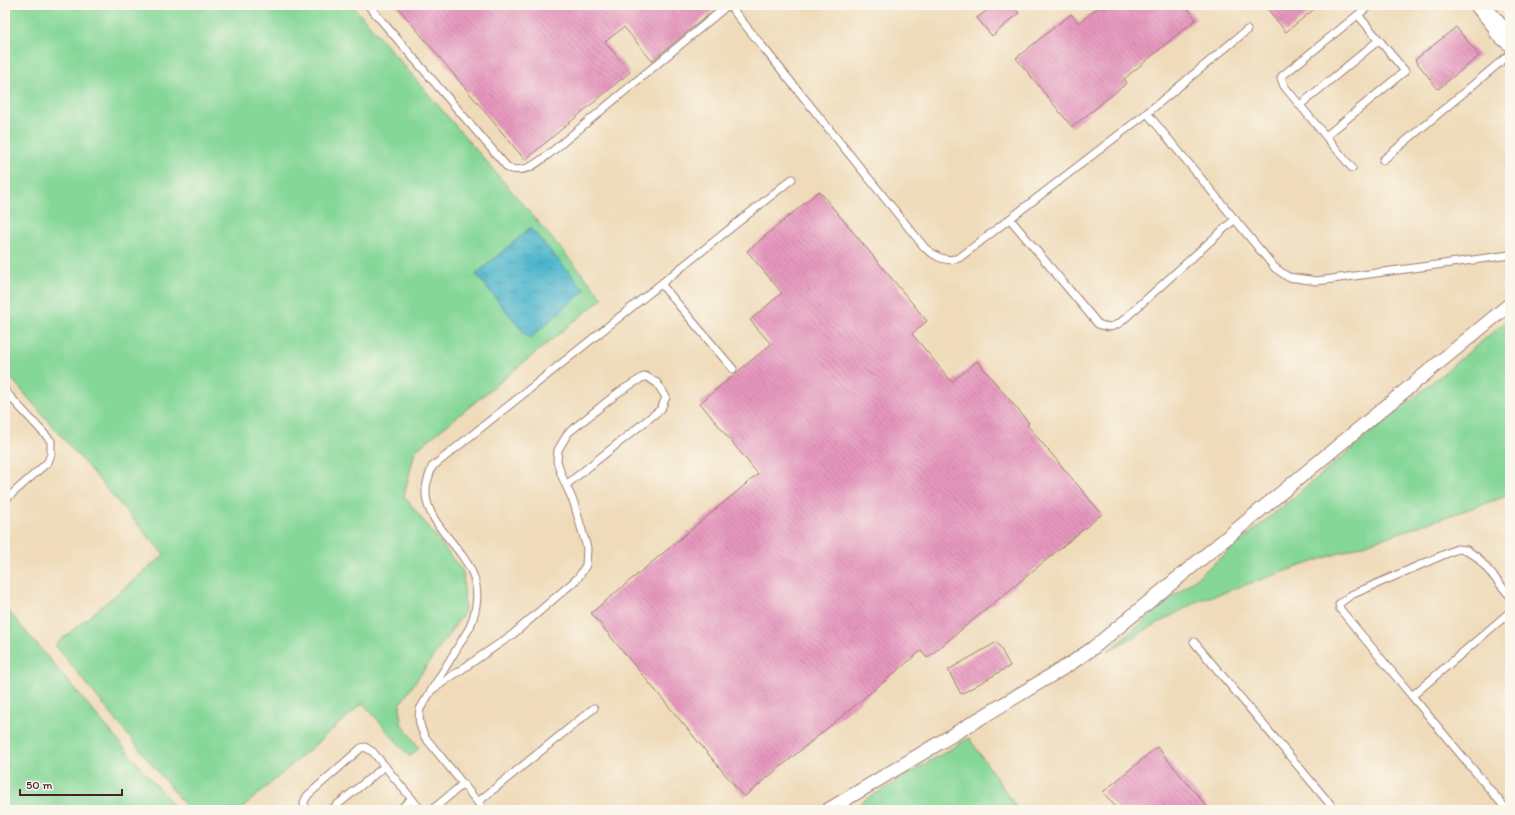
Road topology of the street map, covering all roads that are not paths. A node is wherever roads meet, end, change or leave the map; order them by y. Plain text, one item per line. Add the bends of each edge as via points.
1 (368, 5) edge
2 (728, 5) edge
3 (1370, 5) edge
4 (1480, 5) edge
5 (1358, 15) junction
6 (1247, 30) dead end
7 (1507, 37) edge
8 (1379, 40) junction
9 (1510, 54) edge
10 (1300, 105) junction
11 (1147, 113) junction
12 (1326, 136) junction
13 (1382, 160) dead end
14 (1352, 168) dead end
15 (792, 179) dead end
16 (1010, 219) junction
17 (1235, 219) junction
18 (1510, 256) edge
19 (661, 284) junction
20 (1510, 304) edge
21 (733, 369) dead end
22 (5, 391) edge
23 (566, 485) junction
24 (5, 500) edge
25 (1510, 596) edge
26 (1510, 612) edge
27 (1194, 642) dead end
28 (430, 691) junction
29 (1412, 696) junction
30 (594, 708) dead end
31 (385, 766) junction
32 (463, 784) junction
33 (412, 799) junction
34 (478, 802) junction
35 (307, 810) edge
36 (331, 810) edge
37 (399, 810) edge
38 (421, 810) edge
39 (432, 810) edge
40 (484, 810) edge
41 (828, 810) edge
42 (1335, 810) edge
43 (1506, 810) edge

1 - 2 lane via 508,168 518,171 531,167 548,154
2 - 16 lane via 925,248 943,259 958,258
3 - 5 lane
4 - 7 main road
5 - 8 lane
5 - 10 lane via 1282,76 1282,83
6 - 11 lane
8 - 10 lane
8 - 12 lane via 1405,71
9 - 13 lane
10 - 12 lane
11 - 16 lane
11 - 17 lane
12 - 14 lane
15 - 19 lane
16 - 17 lane via 1098,324 1109,328 1121,322
17 - 18 lane via 1275,268 1282,274 1306,281
19 - 21 lane
19 - 28 lane via 432,466 426,491 429,509 437,524 462,554 474,576 477,603 470,627
20 - 41 street via 1093,648
22 - 24 lane via 50,442 51,454 48,462
23 - 23 lane via 557,461 558,450 568,432 619,392 645,376 657,383 666,397 661,409
23 - 28 lane via 587,548 586,565 578,578 512,635
25 - 29 lane via 1478,558 1467,550 1457,549 1351,594 1340,602 1340,609
26 - 29 lane
27 - 42 lane
28 - 32 lane via 420,709 420,727 424,737
29 - 43 lane
30 - 34 lane
31 - 33 lane
31 - 35 lane via 369,749 361,748 308,795 304,802
31 - 36 lane
32 - 34 lane
32 - 39 lane
33 - 37 lane
33 - 38 lane
34 - 40 lane

